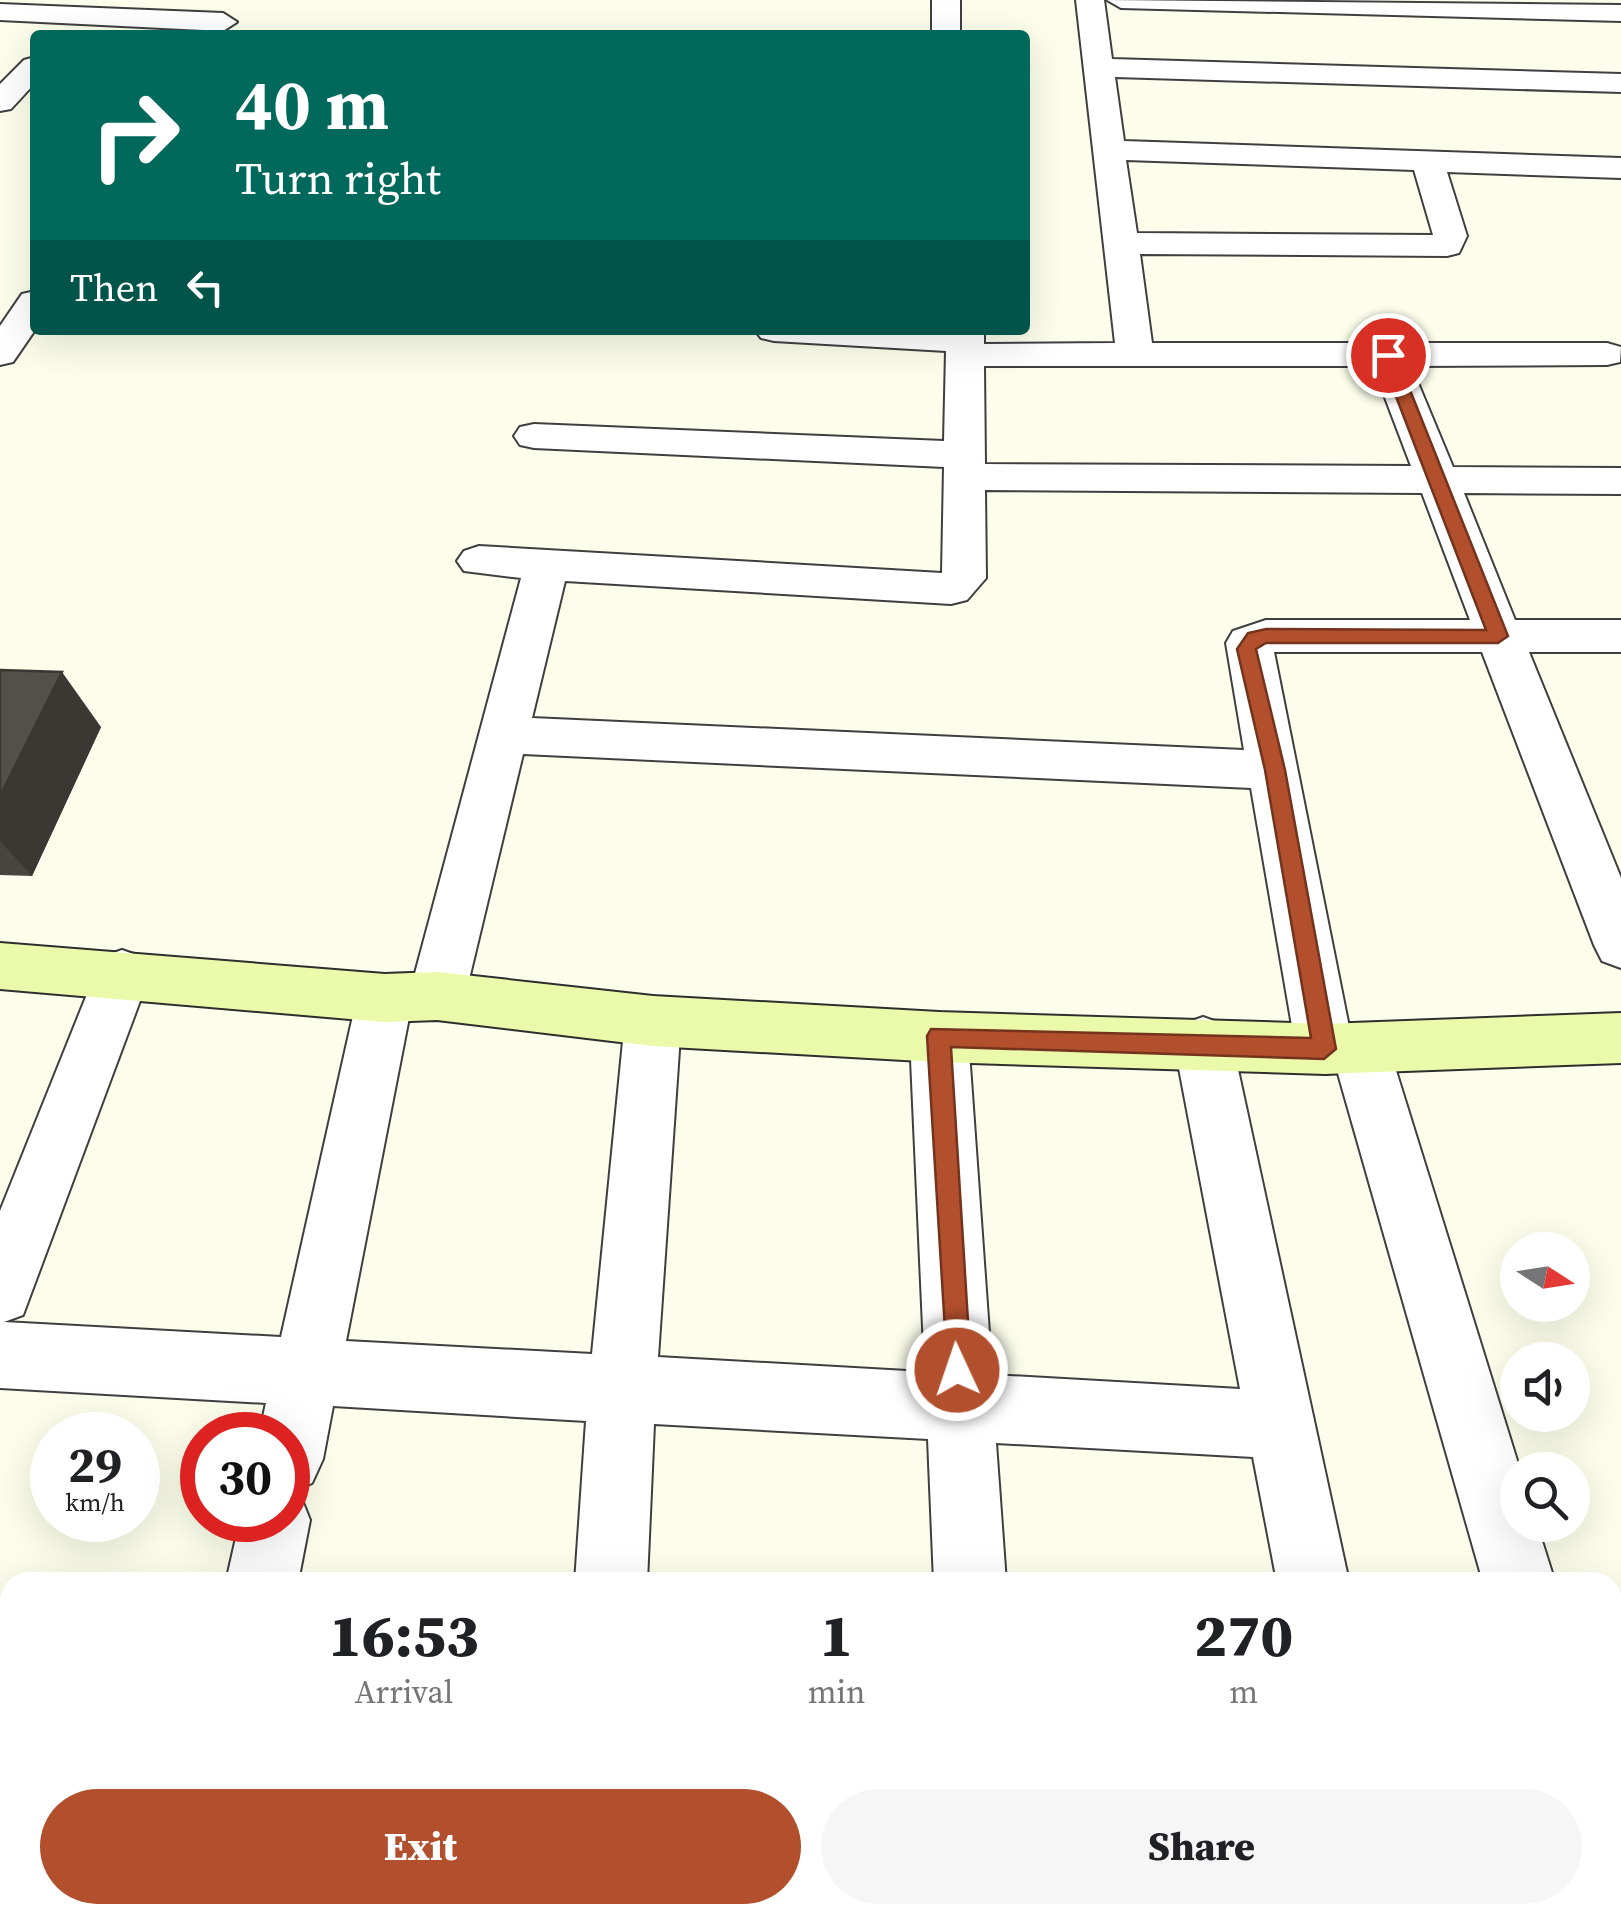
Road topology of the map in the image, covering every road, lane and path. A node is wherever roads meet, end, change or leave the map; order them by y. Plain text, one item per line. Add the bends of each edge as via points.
1 (946, 0) edge
2 (1090, 0) edge
3 (1121, 0) edge
4 (1236, 2) edge
5 (1384, 4) edge
6 (1534, 6) edge
7 (0, 12) edge
8 (1621, 13) edge
9 (82, 17) edge
10 (225, 19) edge
11 (946, 30) edge
12 (1100, 68) junction
13 (30, 71) edge
14 (1621, 84) edge
15 (0, 102) edge
16 (1110, 150) junction
17 (1427, 161) junction
18 (1611, 177) edge
19 (1123, 243) junction
20 (0, 290) edge
21 (30, 290) edge
22 (30, 309) edge
23 (854, 335) edge
24 (965, 342) edge
25 (0, 354) edge
26 (1607, 354) dead end
27 (1388, 355) junction
28 (1135, 356) junction
29 (534, 436) dead end
30 (964, 466) junction
31 (1621, 481) edge
32 (1436, 483) junction
33 (480, 561) dead end
34 (548, 566) junction
35 (1498, 636) junction
36 (1621, 636) edge
37 (506, 735) junction
38 (1275, 770) junction
39 (1621, 945) edge
40 (0, 966) edge
41 (122, 974) junction
42 (411, 997) junction
43 (653, 1022) junction
44 (939, 1036) junction
45 (1621, 1038) edge
46 (1202, 1042) junction
47 (1342, 1049) junction
48 (0, 1292) edge
49 (0, 1355) edge
50 (305, 1371) junction
51 (622, 1388) junction
52 (959, 1407) junction
53 (297, 1412) edge
54 (1281, 1424) junction
55 (270, 1542) edge
56 (264, 1572) edge
57 (612, 1572) edge
58 (969, 1572) edge
59 (1312, 1572) edge
60 (1516, 1572) edge

1 - 11 street
2 - 12 street
3 - 4 street
4 - 5 street
5 - 6 street
6 - 8 street
7 - 9 street
9 - 10 street
12 - 14 street
12 - 16 street
13 - 15 street
16 - 17 street
16 - 19 street
17 - 18 street
17 - 19 street via 1450,236 1447,246
19 - 28 street
20 - 21 street
22 - 25 street
23 - 24 street
24 - 28 street
24 - 30 street
26 - 27 street
27 - 28 street
27 - 32 street
29 - 30 street
30 - 32 street
30 - 34 street via 964,578 951,589
31 - 32 street
32 - 35 street
33 - 34 street
34 - 37 street
35 - 36 street
35 - 38 street via 1254,638 1246,649
35 - 39 street
37 - 38 street
37 - 42 street
38 - 47 street
40 - 41 street
41 - 42 street
41 - 48 street
42 - 43 street
42 - 50 street
43 - 44 street
43 - 51 street
44 - 46 street
44 - 52 street
45 - 47 street
46 - 47 street
46 - 54 street
47 - 60 street
49 - 50 street
50 - 51 street
50 - 53 street
51 - 52 street
51 - 57 street
52 - 54 street
52 - 58 street
54 - 59 street
55 - 56 street

